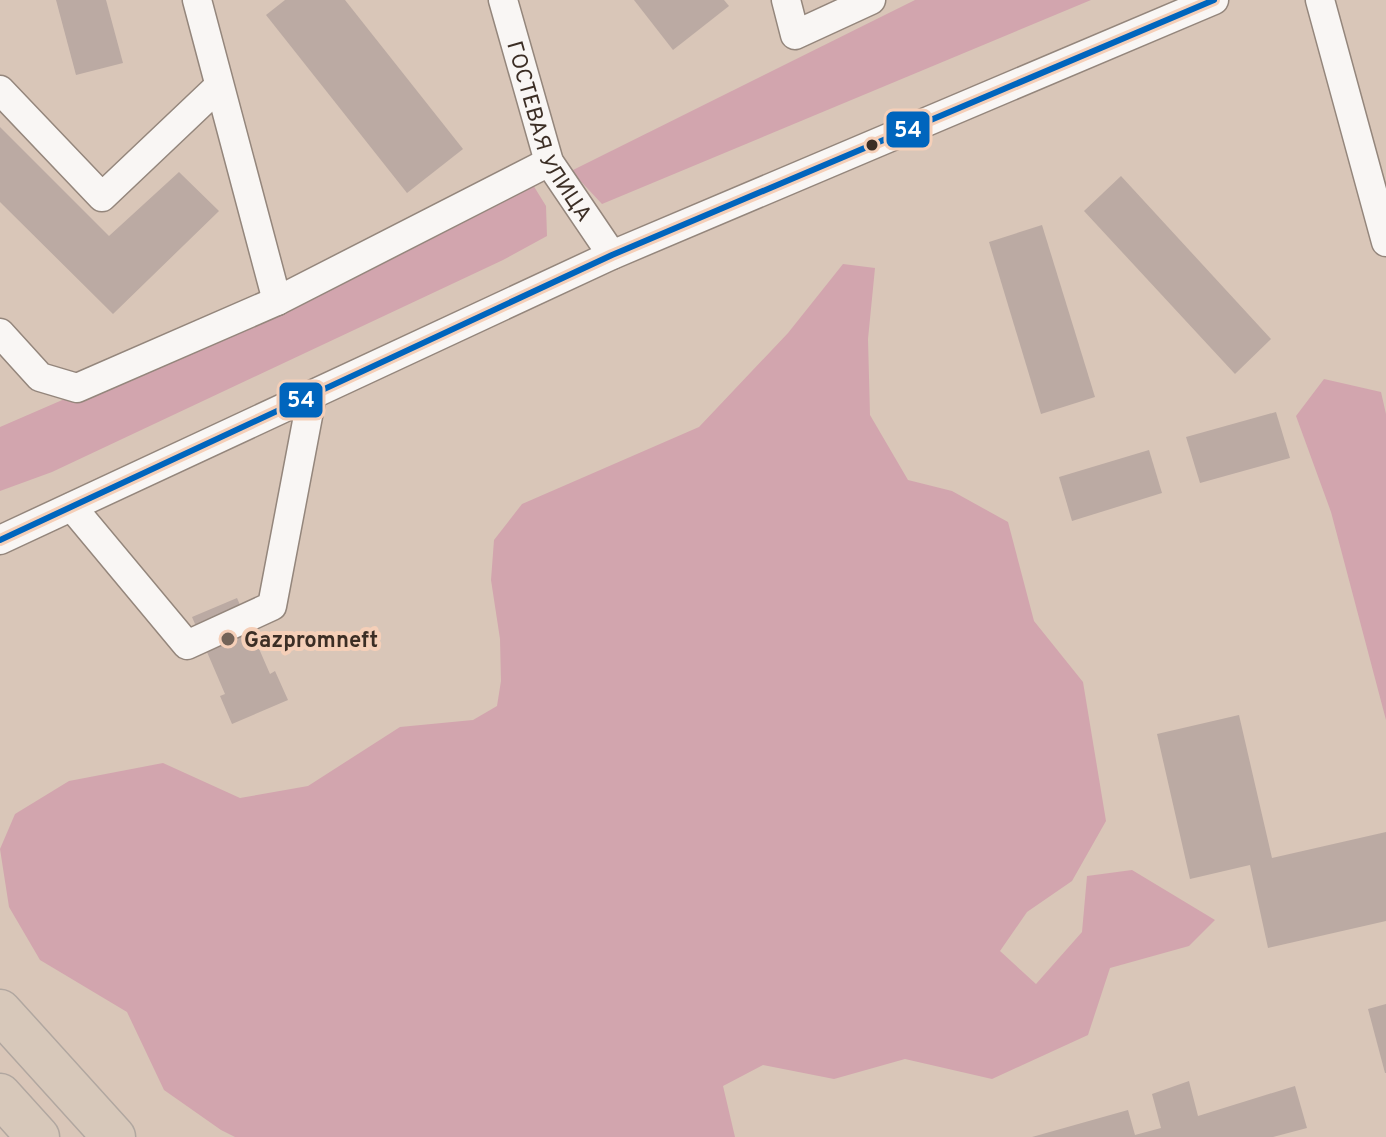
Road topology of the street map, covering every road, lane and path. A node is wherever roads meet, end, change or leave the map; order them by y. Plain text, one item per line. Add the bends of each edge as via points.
1 (197, 0) edge
2 (503, 0) edge
3 (786, 0) edge
4 (871, 0) edge
5 (1214, 0) edge
6 (1320, 0) edge
7 (219, 86) junction
8 (0, 90) edge
9 (549, 162) junction
10 (1386, 242) edge
11 (612, 255) junction
12 (277, 301) junction
13 (0, 333) edge
14 (312, 395) junction
15 (72, 507) junction
16 (0, 540) edge
17 (0, 1011) edge
18 (0, 1095) edge
19 (38, 1137) edge
20 (114, 1137) edge

1 - 7 street
2 - 9 street, ГОСТЕВАЯ УЛИЦА
3 - 4 street via 795,35
5 - 11 street
6 - 10 street
7 - 8 street via 102,197
7 - 12 street
9 - 11 street, ГОСТЕВАЯ УЛИЦА
9 - 12 street
11 - 14 street
12 - 13 street via 77,388 40,377
14 - 15 street
14 - 15 street via 272,606 187,645
15 - 16 street
17 - 20 highway
18 - 19 highway

